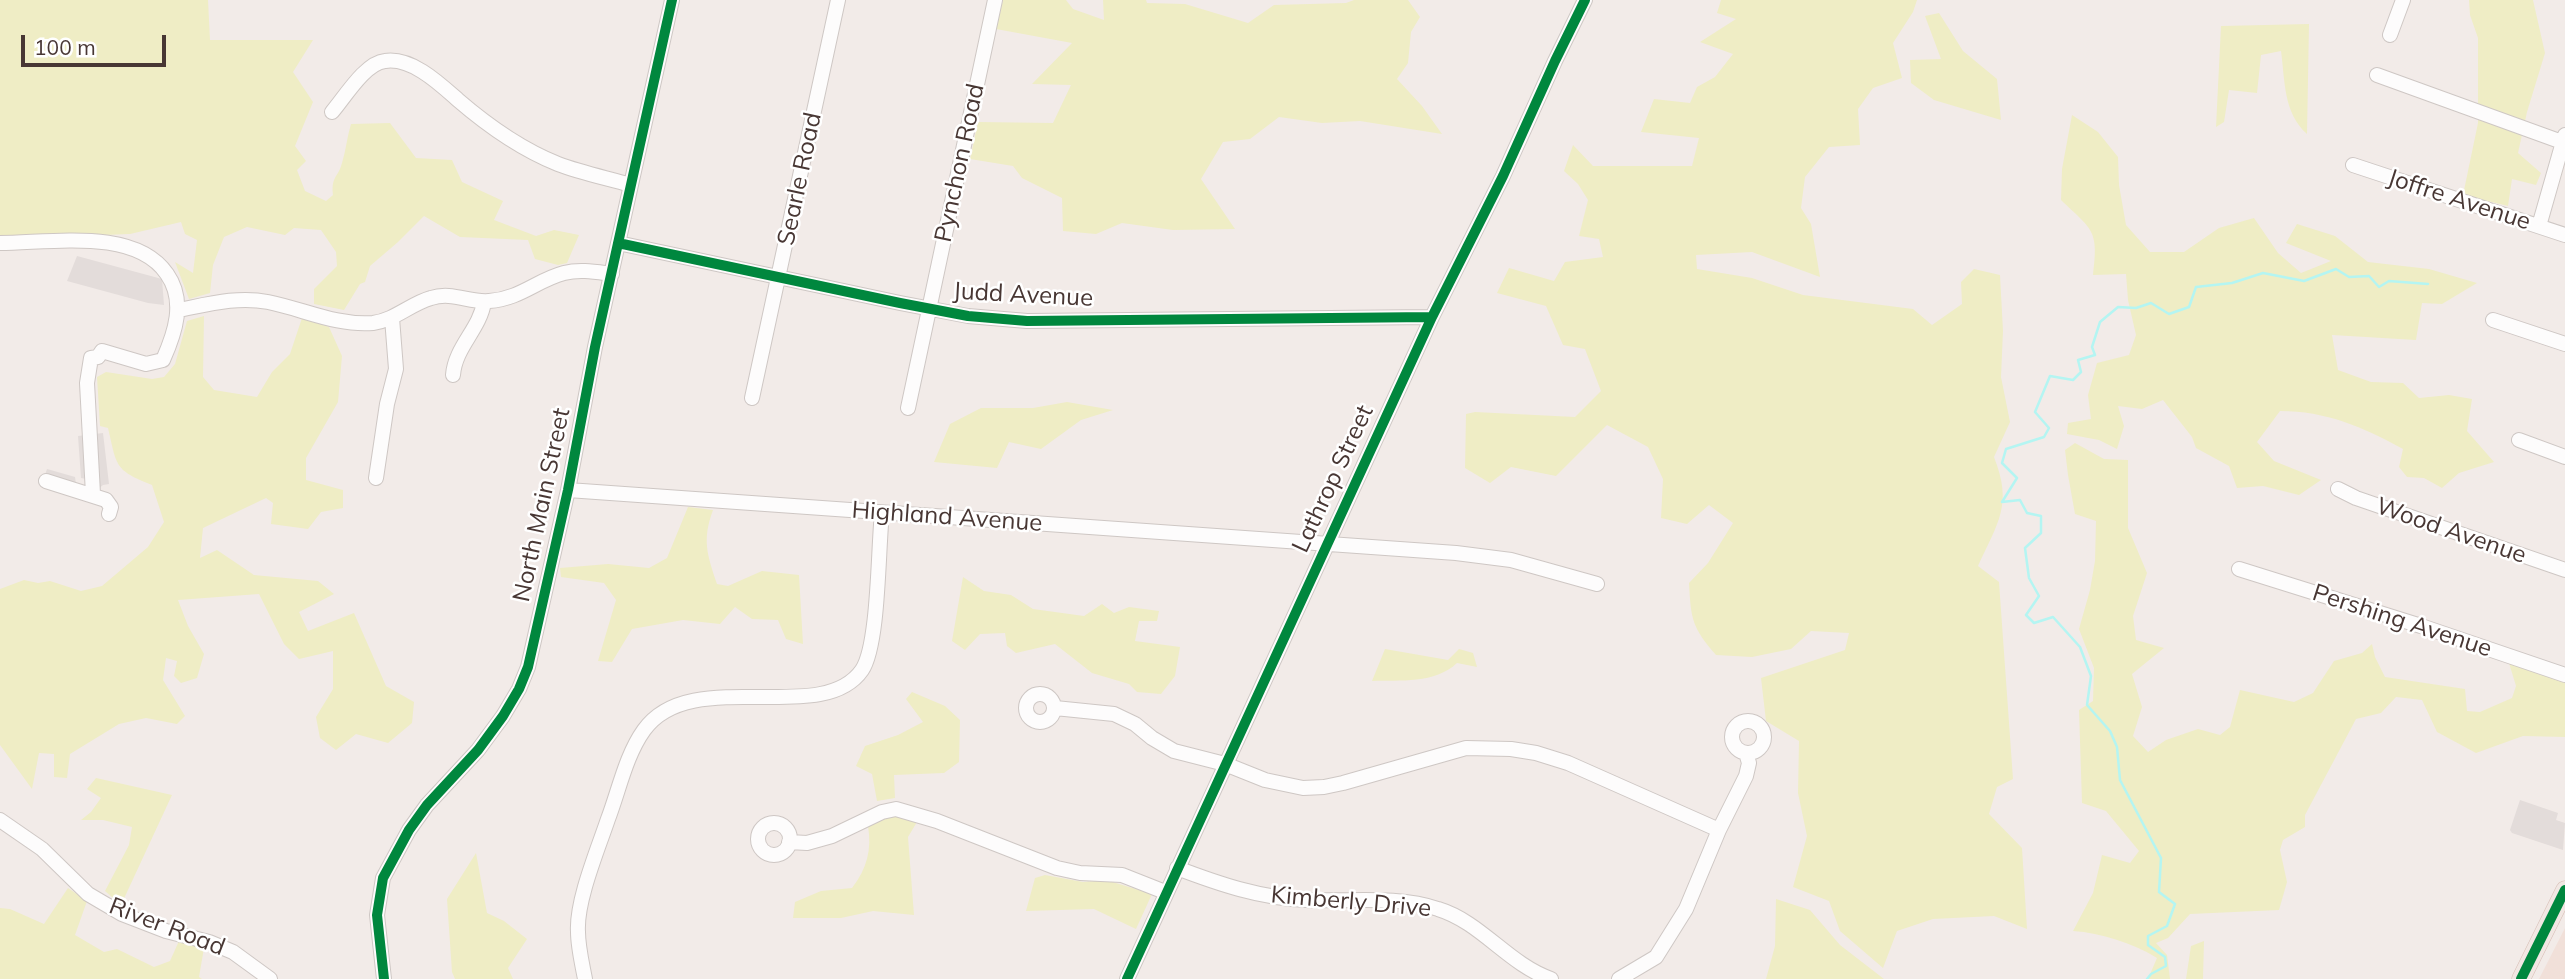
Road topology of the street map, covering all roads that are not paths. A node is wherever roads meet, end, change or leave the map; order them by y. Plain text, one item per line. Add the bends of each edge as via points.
1 (672, 0) edge
2 (838, 0) edge
3 (995, 0) edge
4 (1585, 0) edge
5 (2403, 0) edge
6 (2390, 35) dead end
7 (2377, 75) dead end
8 (332, 112) dead end
9 (2564, 139) edge
10 (2353, 165) dead end
11 (631, 185) junction
12 (2539, 226) junction
13 (2565, 235) edge
14 (0, 243) edge
15 (618, 243) junction
16 (612, 274) junction
17 (779, 277) junction
18 (484, 302) junction
19 (930, 309) junction
20 (178, 310) junction
21 (1432, 317) junction
22 (393, 318) junction
23 (2493, 320) dead end
24 (2565, 344) edge
25 (453, 375) dead end
26 (752, 398) dead end
27 (908, 408) dead end
28 (2519, 440) dead end
29 (2565, 457) edge
30 (376, 478) dead end
31 (46, 481) dead end
32 (568, 489) junction
33 (2338, 489) dead end
34 (93, 494) junction
35 (882, 513) junction
36 (108, 514) dead end
37 (1326, 544) junction
38 (2239, 569) dead end
39 (2565, 570) edge
40 (1597, 584) dead end
41 (2565, 675) edge
42 (1055, 708) dead end
43 (1746, 753) dead end
44 (1225, 764) junction
45 (0, 820) edge
46 (1719, 830) junction
47 (789, 842) dead end
48 (1177, 868) junction
49 (2565, 890) edge
50 (1166, 892) junction
51 (270, 979) edge
52 (384, 979) edge
53 (585, 979) edge
54 (1126, 979) edge
55 (1551, 979) edge
56 (1619, 979) edge
57 (2521, 979) edge

1 - 11 street, North Main Street
2 - 17 street, Searle Road
3 - 19 street, Pynchon Road
4 - 21 street, Lathrop Street
5 - 6 street
7 - 9 street
8 - 11 street via 367,68 385,60 411,66 536,153
9 - 12 street
10 - 12 street, Joffre Avenue
11 - 15 street, North Main Street
12 - 13 street, Joffre Avenue
14 - 20 street via 104,242 143,250 159,261 174,283
15 - 16 street, North Main Street
15 - 17 street, Judd Avenue
16 - 18 street via 568,272 519,294
16 - 32 street, North Main Street
17 - 19 street, Judd Avenue
17 - 26 street, Searle Road
18 - 22 street via 436,296
18 - 25 street
19 - 21 street, Judd Avenue via 1027,321
19 - 27 street, Pynchon Road
20 - 22 street via 225,300 253,300 345,322
20 - 34 street via 163,360 146,364 102,351 91,358 86,383
21 - 37 street, Lathrop Street
22 - 30 street via 396,372
23 - 24 street
28 - 29 street
31 - 34 street
32 - 35 street, Highland Avenue
32 - 52 street, North Main Street via 537,632 519,689 478,750 409,830 383,878 377,915
33 - 39 street, Wood Avenue
34 - 36 street via 109,502
35 - 37 street, Highland Avenue
35 - 53 street via 873,635 869,658 860,673 831,691 802,696 686,701 644,729 598,846 579,915
37 - 40 street, Highland Avenue via 1486,556
37 - 44 street, Lathrop Street
38 - 41 street, Pershing Avenue
42 - 44 street via 1114,713 1174,751
43 - 46 street via 1746,776
44 - 46 street via 1286,785 1324,787 1466,748 1536,753
44 - 48 street, Lathrop Street
45 - 51 street, River Road via 41,849 88,894 133,918 233,952
46 - 56 street via 1686,909 1665,945 1656,957
47 - 50 street via 832,836 896,809 1057,868 1122,875
48 - 50 street, Lathrop Street
48 - 55 street, Kimberly Drive via 1264,895 1406,902 1439,909
49 - 57 main road
50 - 54 street, Lathrop Street

